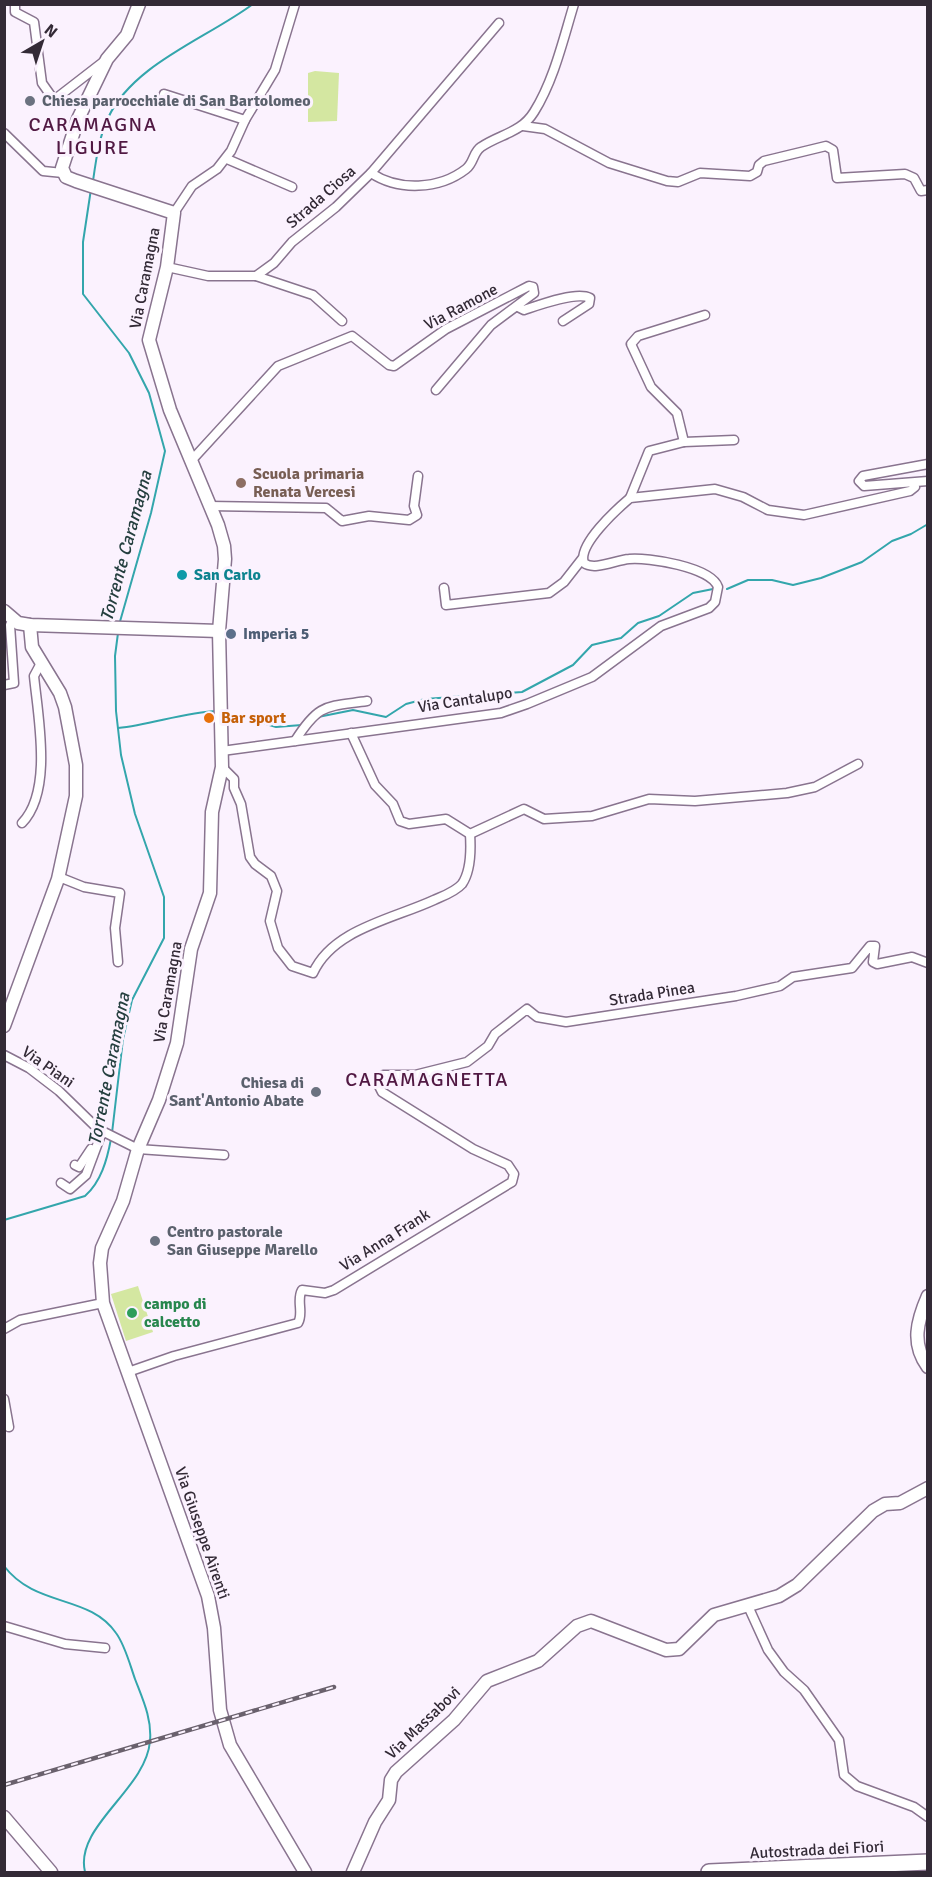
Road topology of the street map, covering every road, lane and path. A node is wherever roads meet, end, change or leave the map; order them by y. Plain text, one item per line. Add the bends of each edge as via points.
1 (15, 4) edge
2 (139, 4) edge
3 (295, 4) edge
4 (574, 4) edge
5 (499, 23) dead end
6 (107, 59) junction
7 (164, 94) dead end
8 (245, 120) junction
9 (523, 126) junction
10 (4, 133) edge
11 (226, 159) junction
12 (63, 173) junction
13 (371, 173) junction
14 (292, 187) dead end
15 (927, 190) edge
16 (174, 213) junction
17 (166, 267) junction
18 (255, 276) junction
19 (518, 307) junction
20 (705, 315) dead end
21 (342, 321) dead end
22 (562, 321) dead end
23 (436, 390) dead end
24 (734, 441) dead end
25 (684, 442) junction
26 (191, 461) junction
27 (927, 464) edge
28 (418, 476) dead end
29 (927, 481) edge
30 (914, 483) junction
31 (630, 498) junction
32 (209, 506) junction
33 (582, 559) junction
34 (444, 588) dead end
35 (9, 615) edge
36 (30, 625) junction
37 (219, 631) junction
38 (41, 663) junction
39 (4, 685) edge
40 (367, 701) dead end
41 (351, 733) junction
42 (296, 741) junction
43 (222, 752) junction
44 (858, 764) dead end
45 (222, 767) junction
46 (22, 823) dead end
47 (470, 834) junction
48 (59, 877) junction
49 (118, 962) dead end
50 (927, 963) edge
51 (4, 1026) edge
52 (4, 1055) edge
53 (378, 1084) joint
54 (100, 1131) junction
55 (138, 1149) junction
56 (225, 1155) dead end
57 (75, 1165) dead end
58 (61, 1183) dead end
59 (100, 1263) joint
60 (927, 1296) edge
61 (103, 1303) junction
62 (4, 1329) edge
63 (927, 1367) edge
64 (128, 1372) junction
65 (4, 1399) edge
66 (9, 1427) dead end
67 (927, 1488) edge
68 (748, 1606) junction
69 (4, 1626) edge
70 (105, 1648) dead end
71 (4, 1817) edge
72 (927, 1817) edge
73 (927, 1862) edge
74 (51, 1872) edge
75 (305, 1872) edge
76 (353, 1872) edge
77 (709, 1872) edge

1 - 6 street via 15,12 34,22 42,83 54,100
2 - 6 street via 127,35
3 - 8 street via 275,70
4 - 9 street, Strada Ciosa via 543,97
5 - 13 street
6 - 12 street via 78,119
7 - 8 street
8 - 11 street
9 - 13 street, Strada Ciosa via 480,148 469,167 444,180 405,186 391,184
9 - 15 street via 545,129 609,164 667,181 678,182 700,173 750,177 764,161 826,146 833,150 837,178 905,174 914,178 921,191
10 - 12 street via 43,171
11 - 14 street
11 - 16 street via 192,186
12 - 16 street, Via Caramagna via 75,181
13 - 18 street, Strada Ciosa
16 - 17 street, Via Caramagna
17 - 18 street via 208,276
17 - 26 street, Via Caramagna via 149,340 170,410
18 - 21 street via 312,295
19 - 22 street, Via Ramone via 524,310 556,300 590,298 589,304
19 - 23 street, Via Ramone via 491,325
19 - 26 street, Via Ramone via 534,293 533,286 446,328 394,366 352,336 278,366
20 - 25 street via 638,336 631,344 651,387 677,413
24 - 25 street
25 - 31 street via 649,451
26 - 32 street, Via Caramagna
27 - 30 street via 862,477 859,481 864,486
28 - 32 street via 414,506 417,515 409,520 369,516 342,521 326,508 317,507
29 - 30 street
30 - 31 street via 910,491 804,515 768,510 715,489
31 - 33 street via 590,539
32 - 37 street, Via Caramagna via 221,533 225,559
33 - 34 street via 571,575 549,593 446,605
33 - 41 street, Via Cantalupo via 586,566 641,558 681,566 711,576 718,593 709,608 661,626 592,677 527,704 501,713
35 - 36 street
35 - 39 street via 14,683
36 - 37 street
36 - 38 street via 32,647
37 - 43 street, Via Caramagna
38 - 46 street via 34,676 40,775 32,811
38 - 48 street via 60,693 76,765 75,807
40 - 42 street via 323,707
41 - 42 street, Via Cantalupo
41 - 47 street via 375,785 393,804 400,821 409,824 446,819
42 - 43 street, Via Cantalupo
43 - 45 street, Via Caramagna
44 - 47 street via 815,786 787,793 695,801 649,799 592,816 544,819 524,809
45 - 47 street via 234,779 250,857 272,876 277,891 270,921 278,948 292,966 313,974 324,956 350,935 458,887 467,872
45 - 55 street, Via Caramagna via 212,813 210,893 191,949 177,1043
48 - 49 street via 84,887 120,892 115,928
48 - 51 street
50 - 53 street, Strada Pinea via 912,957 877,964 873,962 874,946 870,946 852,968 793,976 780,986 736,996 566,1022 537,1017 527,1009 467,1062 415,1075 387,1074
52 - 54 street, Via Piani via 59,1091
53 - 64 street, Via Anna Frank via 382,1092 412,1112 508,1165 514,1174 512,1182 334,1290 302,1290 298,1323
54 - 55 street, Via Piani
54 - 57 street via 89,1155 80,1167
54 - 58 street via 86,1175 70,1189
55 - 56 street
55 - 59 street, Via Caramagna
59 - 61 street, Via Giuseppe Airenti
60 - 63 street via 916,1344
61 - 62 street via 20,1320
61 - 64 street, Via Giuseppe Airenti
64 - 75 street, Via Giuseppe Airenti via 208,1596 220,1710 230,1745
65 - 66 street
67 - 68 street, Via Massabovi via 900,1503 885,1504 873,1511 797,1585 779,1596
68 - 72 street via 768,1650 804,1690 839,1740 844,1775 857,1786 914,1807
68 - 76 street, Via Massabovi via 714,1615 678,1649 666,1650 613,1627 586,1622 538,1661 487,1681 454,1720 396,1772 389,1800
69 - 70 street via 65,1644
71 - 74 street
73 - 77 highway, Autostrada dei Fiori

